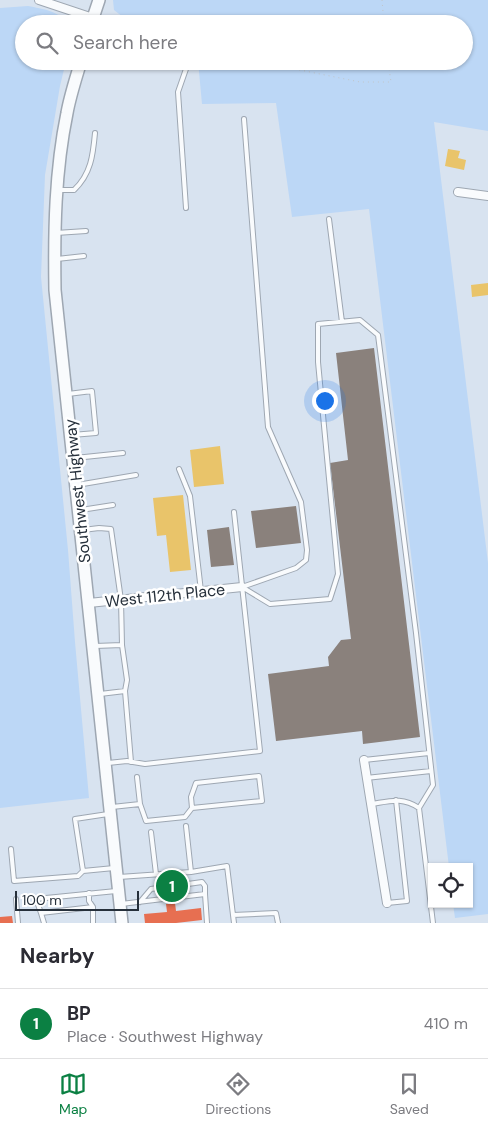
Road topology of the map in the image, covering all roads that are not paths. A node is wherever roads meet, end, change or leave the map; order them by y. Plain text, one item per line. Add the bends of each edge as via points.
1 (39, 0) edge
2 (99, 0) edge
3 (77, 15) edge
4 (94, 15) edge
5 (78, 70) edge
6 (186, 70) edge
7 (244, 119) dead end
8 (95, 133) dead end
9 (56, 190) junction
10 (458, 192) dead end
11 (488, 196) edge
12 (186, 208) dead end
13 (329, 218) dead end
14 (86, 231) dead end
15 (54, 233) junction
16 (84, 256) dead end
17 (54, 260) junction
18 (342, 322) junction
19 (66, 394) junction
20 (70, 436) junction
21 (123, 453) dead end
22 (73, 458) junction
23 (179, 469) dead end
24 (136, 475) dead end
25 (76, 485) junction
26 (113, 505) dead end
27 (79, 510) junction
28 (234, 512) dead end
29 (81, 530) junction
30 (242, 587) junction
31 (201, 591) junction
32 (121, 600) junction
33 (89, 603) junction
34 (122, 644) junction
35 (93, 646) junction
36 (125, 691) junction
37 (98, 694) junction
38 (429, 753) junction
39 (364, 760) joint
40 (131, 762) junction
41 (106, 763) junction
42 (431, 771) junction
43 (137, 777) dead end
44 (366, 778) junction
45 (396, 800) junction
46 (140, 804) junction
47 (372, 804) junction
48 (192, 808) junction
49 (419, 808) junction
50 (110, 811) junction
51 (186, 826) dead end
52 (151, 832) dead end
53 (11, 849) dead end
54 (83, 871) junction
55 (117, 872) junction
56 (191, 872) junction
57 (156, 874) junction
58 (181, 885) dead end
59 (164, 887) dead end
60 (118, 890) junction
61 (89, 893) junction
62 (205, 894) junction
63 (16, 899) dead end
64 (140, 902) junction
65 (387, 903) joint
66 (120, 904) junction
67 (93, 907) junction
68 (41, 914) junction
69 (233, 915) junction
70 (18, 923) edge
71 (44, 923) edge
72 (93, 923) edge
73 (122, 923) edge
74 (207, 923) edge
75 (234, 923) edge
76 (278, 923) edge
77 (433, 923) edge

1 - 3 street
2 - 4 main road
5 - 9 main road, Southwest Highway via 66,114
6 - 12 lane via 178,92
7 - 30 lane via 268,427 301,502 307,550 306,560 296,568
8 - 9 lane via 89,172 74,190
9 - 15 main road, Southwest Highway
10 - 11 street
13 - 18 lane
14 - 15 lane
15 - 17 main road, Southwest Highway
16 - 17 lane
17 - 19 main road, Southwest Highway
18 - 30 lane via 318,324 318,362 338,574 330,599 270,604
18 - 38 lane via 360,320 378,335
19 - 20 main road, Southwest Highway
19 - 20 lane via 92,391 96,433
20 - 22 main road, Southwest Highway
21 - 22 lane
22 - 25 main road, Southwest Highway
23 - 31 lane via 190,496
24 - 25 lane
25 - 27 main road, Southwest Highway
26 - 27 lane
27 - 29 main road, Southwest Highway
28 - 30 lane
29 - 32 lane via 111,529
29 - 33 main road, Southwest Highway
30 - 31 street, West 112th Place
30 - 40 lane via 260,751 144,764
31 - 32 street, West 112th Place
32 - 33 street, West 112th Place
32 - 34 lane
33 - 35 main road, Southwest Highway
34 - 35 lane
34 - 36 lane via 127,680
35 - 37 main road, Southwest Highway
36 - 37 lane
36 - 40 lane
37 - 41 main road, Southwest Highway
38 - 39 lane
38 - 42 lane
39 - 44 street
40 - 41 lane
41 - 50 main road, Southwest Highway
42 - 44 lane
42 - 49 lane via 433,785
43 - 46 lane
44 - 47 street
45 - 47 lane
45 - 49 lane
45 - 65 lane via 407,901
46 - 48 lane via 146,821 185,817
46 - 50 lane
47 - 65 street
48 - 48 lane via 262,801 259,776 196,783 191,797
49 - 77 lane
50 - 54 lane via 75,819
50 - 55 main road, Southwest Highway
51 - 56 lane
52 - 57 lane
53 - 54 lane via 14,881 78,876
54 - 55 lane
55 - 57 lane
55 - 60 main road, Southwest Highway
56 - 57 lane
56 - 69 lane via 227,866
58 - 62 lane via 202,882
59 - 64 lane via 150,889
60 - 61 lane
60 - 66 main road, Southwest Highway
61 - 67 lane
61 - 68 lane via 36,898
62 - 64 lane
62 - 74 lane
63 - 70 lane
64 - 66 lane
66 - 73 main road, Southwest Highway
67 - 68 lane
67 - 72 lane
68 - 71 lane
69 - 75 lane
69 - 76 lane via 276,913

